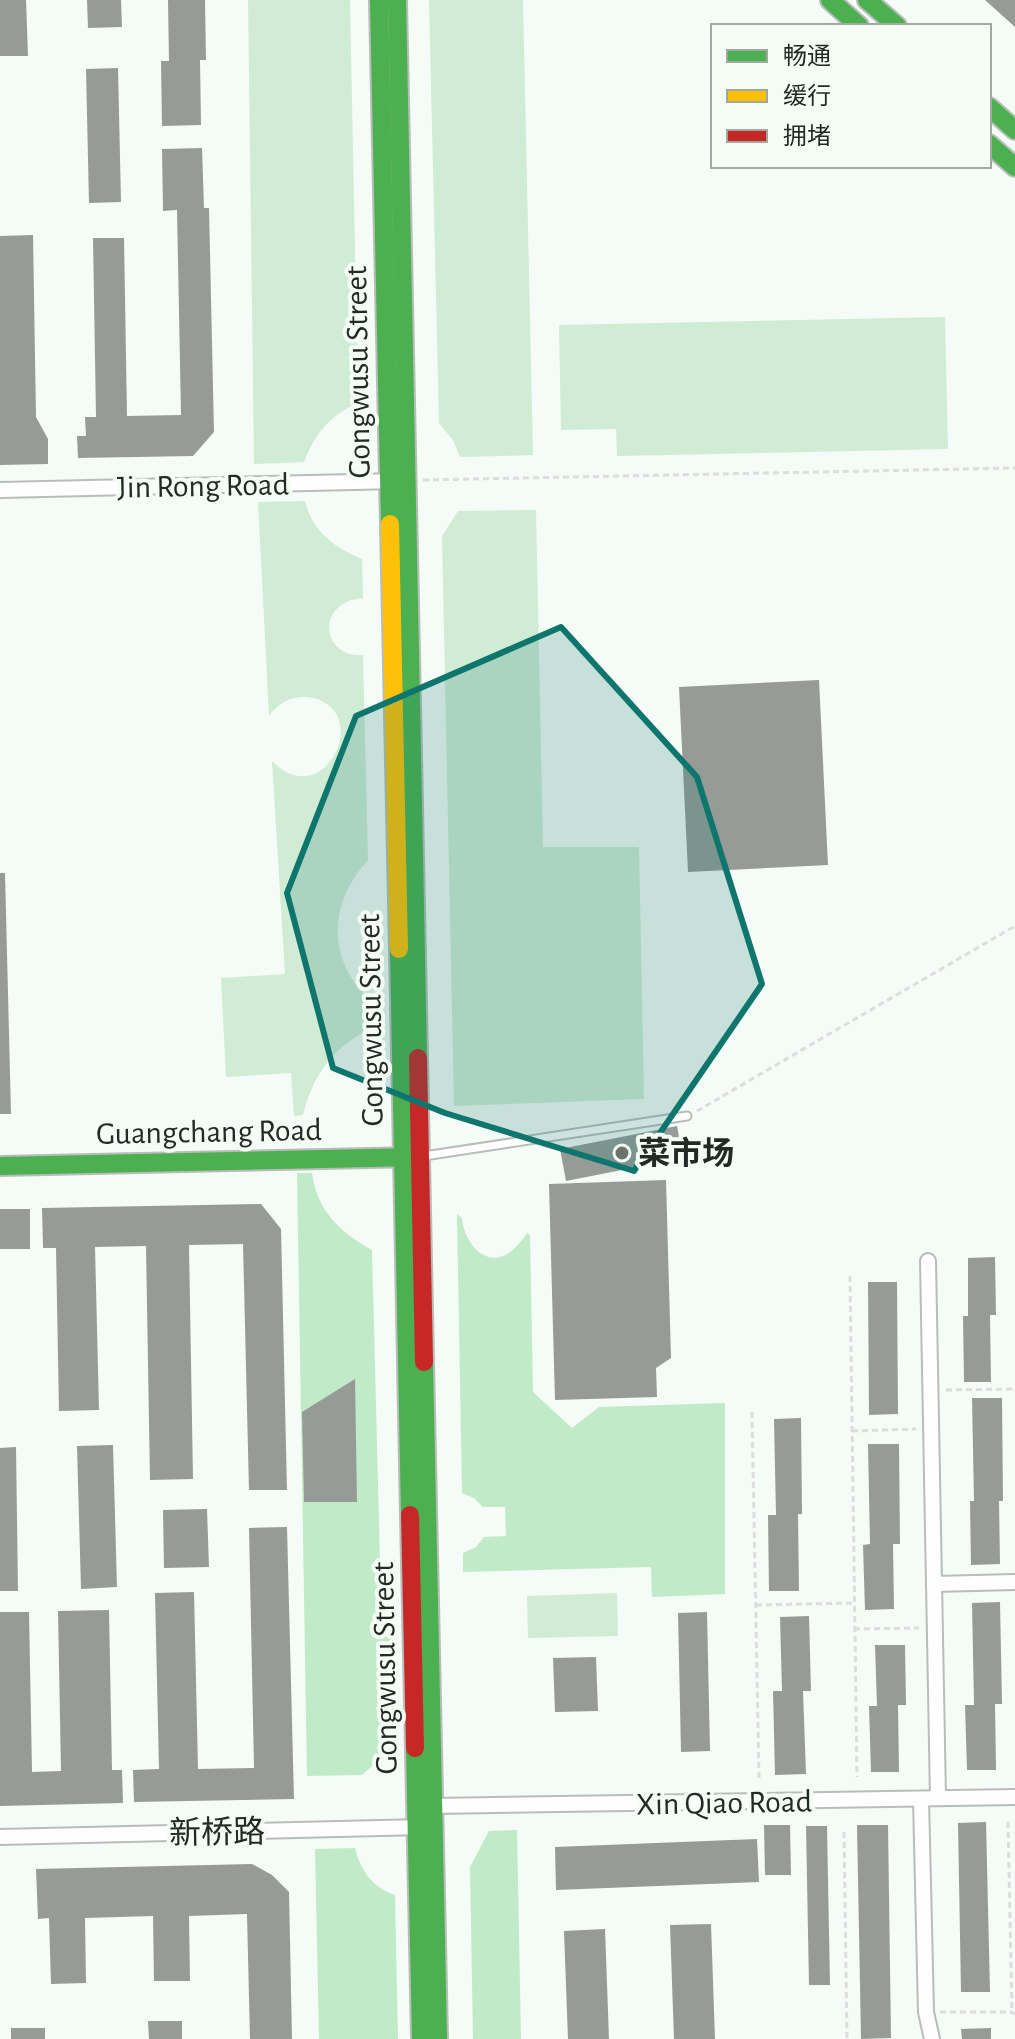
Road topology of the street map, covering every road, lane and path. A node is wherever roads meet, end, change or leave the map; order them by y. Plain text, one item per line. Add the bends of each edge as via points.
1 (379, 0) edge
2 (397, 0) edge
3 (830, 0) edge
4 (867, 0) edge
5 (857, 24) edge
6 (895, 24) edge
7 (991, 109) edge
8 (1015, 130) edge
9 (991, 146) edge
10 (1015, 167) edge
11 (1015, 468) edge
12 (398, 481) junction
13 (0, 490) edge
14 (1015, 926) edge
15 (687, 1116) joint
16 (412, 1157) junction
17 (0, 1166) edge
18 (928, 1261) dead end
19 (850, 1276) dead end
20 (1015, 1389) edge
21 (930, 1390) junction
22 (752, 1412) dead end
23 (931, 1429) junction
24 (852, 1431) junction
25 (1015, 1582) edge
26 (934, 1584) junction
27 (854, 1603) junction
28 (756, 1605) junction
29 (935, 1627) junction
30 (854, 1629) junction
31 (857, 1777) dead end
32 (759, 1779) dead end
33 (1015, 1797) edge
34 (938, 1798) junction
35 (921, 1799) junction
36 (433, 1806) junction
37 (1008, 1822) dead end
38 (425, 1827) junction
39 (844, 1832) dead end
40 (0, 1837) edge
41 (926, 2012) junction
42 (1014, 2013) edge
43 (421, 2039) edge
44 (438, 2039) edge
45 (847, 2039) edge
46 (932, 2039) edge

1 - 12 main road, Gongwusu Street
2 - 12 main road, Gongwusu Street
3 - 5 main road
4 - 6 main road
7 - 8 main road
9 - 10 main road
11 - 12 path
12 - 13 street, Jin Rong Road
12 - 16 main road, Gongwusu Street
14 - 15 path
15 - 16 lane
16 - 17 main road, Guangchang Road
16 - 36 main road, Gongwusu Street
16 - 38 main road, Gongwusu Street
18 - 21 street
19 - 24 path
20 - 21 path
21 - 23 street
22 - 28 path
23 - 24 path
23 - 26 street
24 - 27 path
25 - 26 street
26 - 29 street
27 - 28 path
27 - 30 path
28 - 32 path
29 - 30 path
29 - 34 street
30 - 31 path
33 - 34 street, Xin Qiao Road
34 - 35 street, Xin Qiao Road
35 - 36 street, Xin Qiao Road
35 - 41 street
36 - 38 main road, Gongwusu Street
37 - 42 path
38 - 40 street, 新桥路
38 - 43 main road, Gongwusu Street
38 - 44 main road, Gongwusu Street
39 - 45 path
41 - 42 path
41 - 46 street

